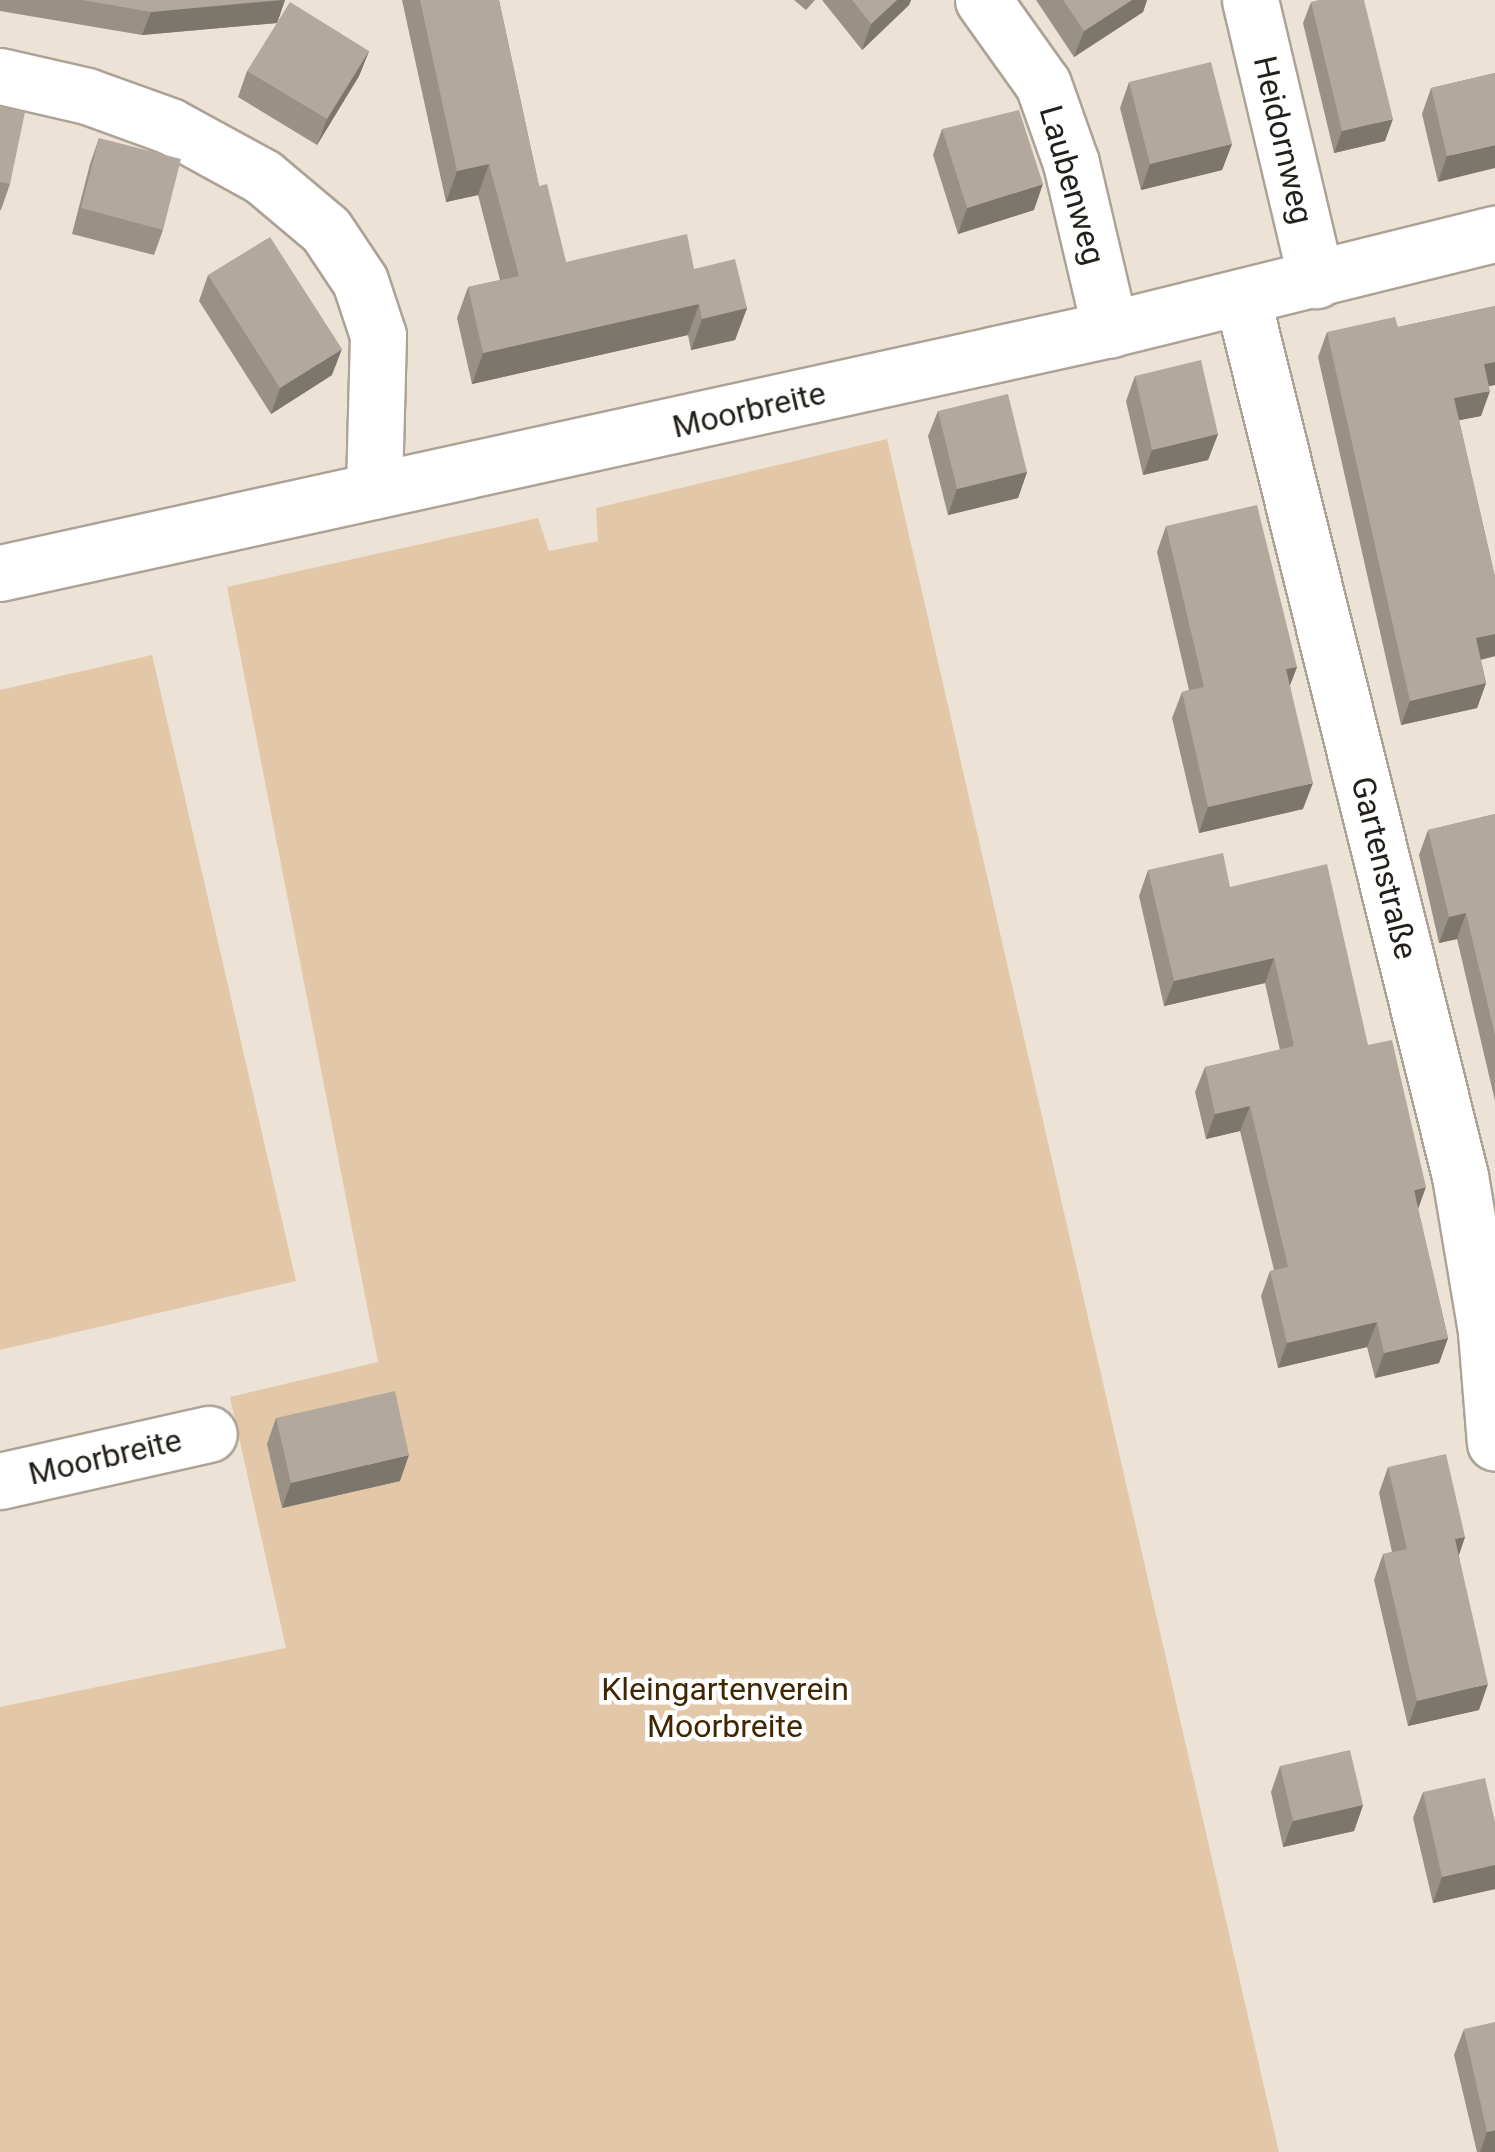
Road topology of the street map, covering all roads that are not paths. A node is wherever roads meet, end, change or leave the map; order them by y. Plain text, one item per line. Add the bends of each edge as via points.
1 (983, 0) edge
2 (1250, 0) edge
3 (0, 76) edge
4 (1495, 234) edge
5 (1316, 280) junction
6 (1242, 297) junction
7 (1110, 328) junction
8 (374, 490) junction
9 (0, 573) edge
10 (209, 1434) dead end
11 (1495, 1443) edge
12 (0, 1481) edge

1 - 7 street, Laubenweg via 1043,84 1070,163
2 - 5 street, Heidornweg
3 - 8 street via 86,96 170,126 263,177 326,230 360,280 378,335
4 - 5 street, Moorbreite
5 - 6 street, Moorbreite
6 - 7 street, Moorbreite
6 - 11 street, Gartenstraße via 1460,1176 1486,1332
7 - 8 street, Moorbreite
8 - 9 street, Moorbreite
10 - 12 street, Moorbreite

